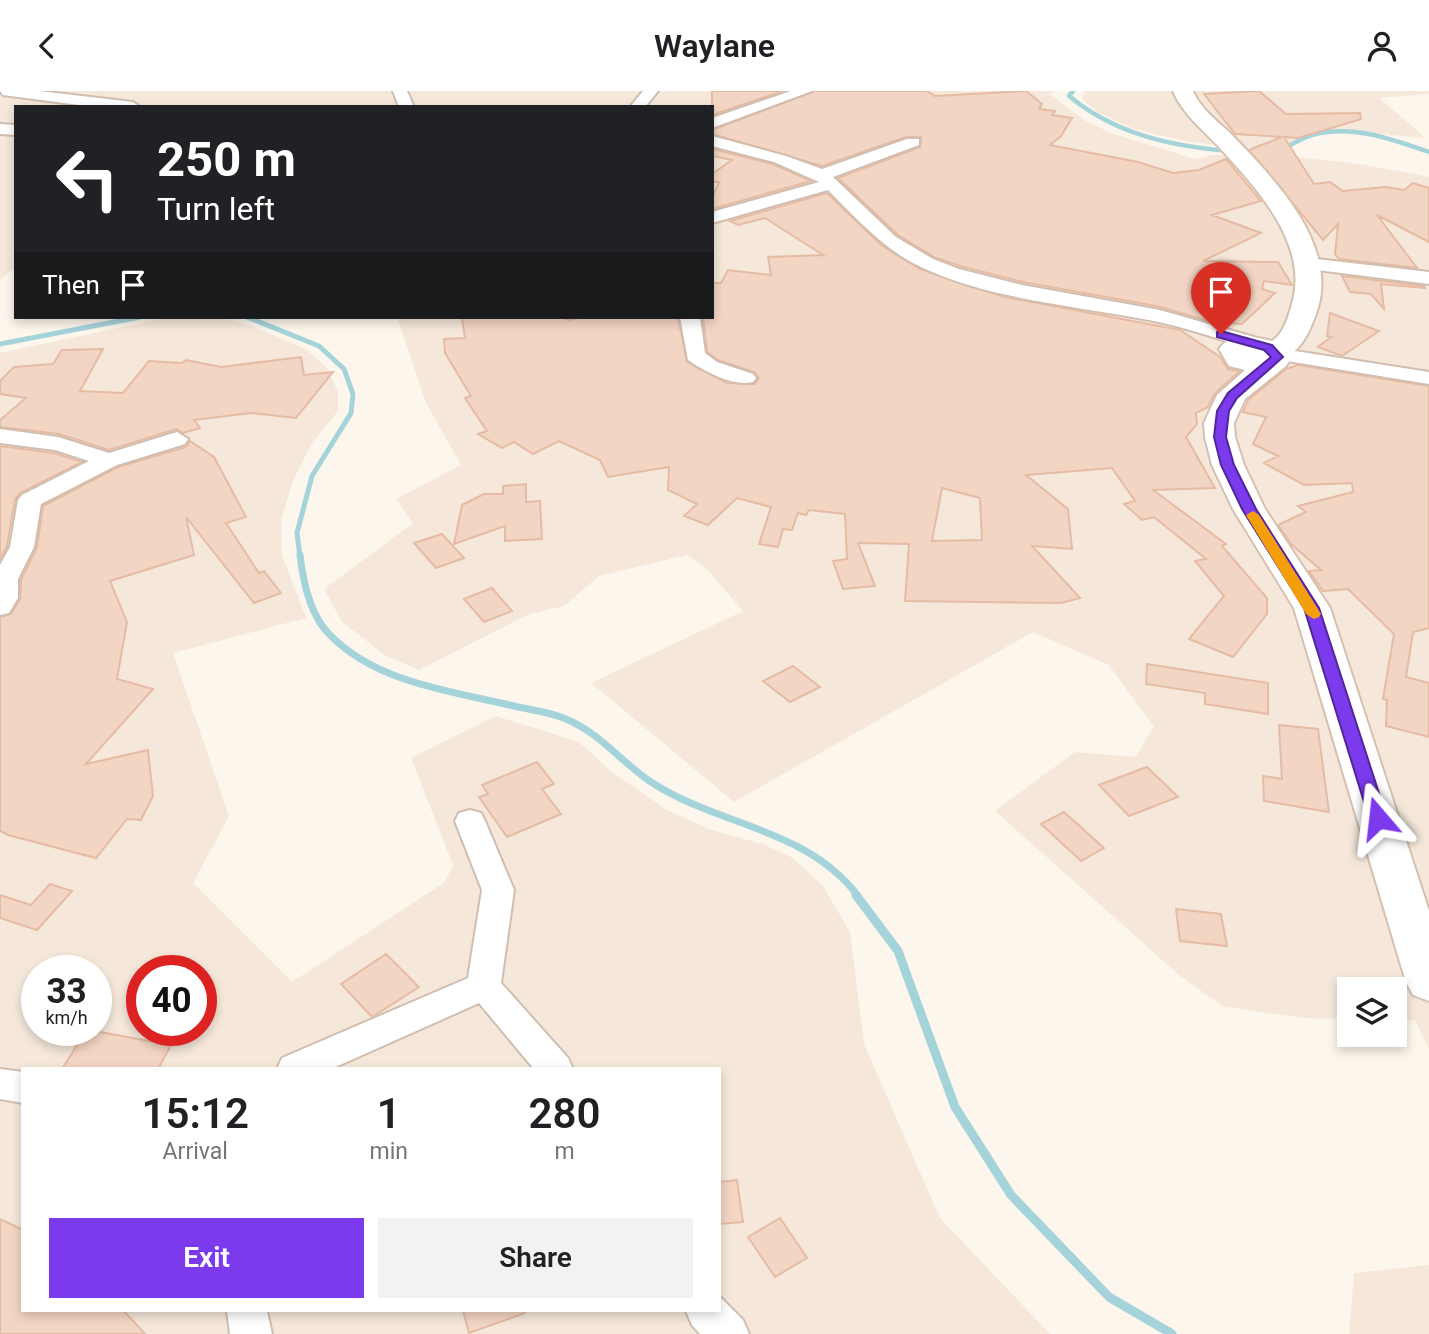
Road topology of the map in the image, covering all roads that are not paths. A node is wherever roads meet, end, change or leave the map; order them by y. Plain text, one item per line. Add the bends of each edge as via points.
1 (805, 91) edge
2 (1183, 91) edge
3 (651, 92) edge
4 (4, 94) edge
5 (113, 105) edge
6 (639, 105) edge
7 (714, 122) edge
8 (714, 142) edge
9 (914, 142) dead end
10 (825, 180) junction
11 (714, 217) edge
12 (1308, 264) junction
13 (1429, 278) edge
14 (690, 319) edge
15 (1201, 329) junction
16 (1266, 356) junction
17 (747, 378) dead end
18 (1429, 378) edge
19 (0, 436) edge
20 (177, 439) dead end
21 (108, 460) junction
22 (0, 607) edge
23 (470, 821) dead end
24 (1429, 982) edge
25 (484, 986) junction
26 (300, 1067) edge
27 (553, 1067) edge
28 (0, 1084) edge
29 (21, 1088) edge
30 (247, 1312) edge
31 (707, 1312) edge
32 (251, 1334) edge
33 (728, 1334) edge

1 - 7 street
2 - 12 street via 1288,221
3 - 6 street
4 - 5 street
8 - 10 street via 780,159
9 - 10 street
10 - 11 street
10 - 15 street via 890,241 926,263 1021,291 1160,316
12 - 13 street
12 - 16 street via 1307,303
14 - 17 street via 695,356 709,366
15 - 16 street
15 - 16 street
16 - 18 street
16 - 24 street via 1233,395 1219,423 1227,465 1249,509 1312,608
19 - 21 street via 58,444
20 - 21 street
21 - 22 street via 30,500 22,547 5,579
23 - 25 street via 498,890
25 - 26 street
25 - 27 street
28 - 29 street
30 - 32 street
31 - 33 street

